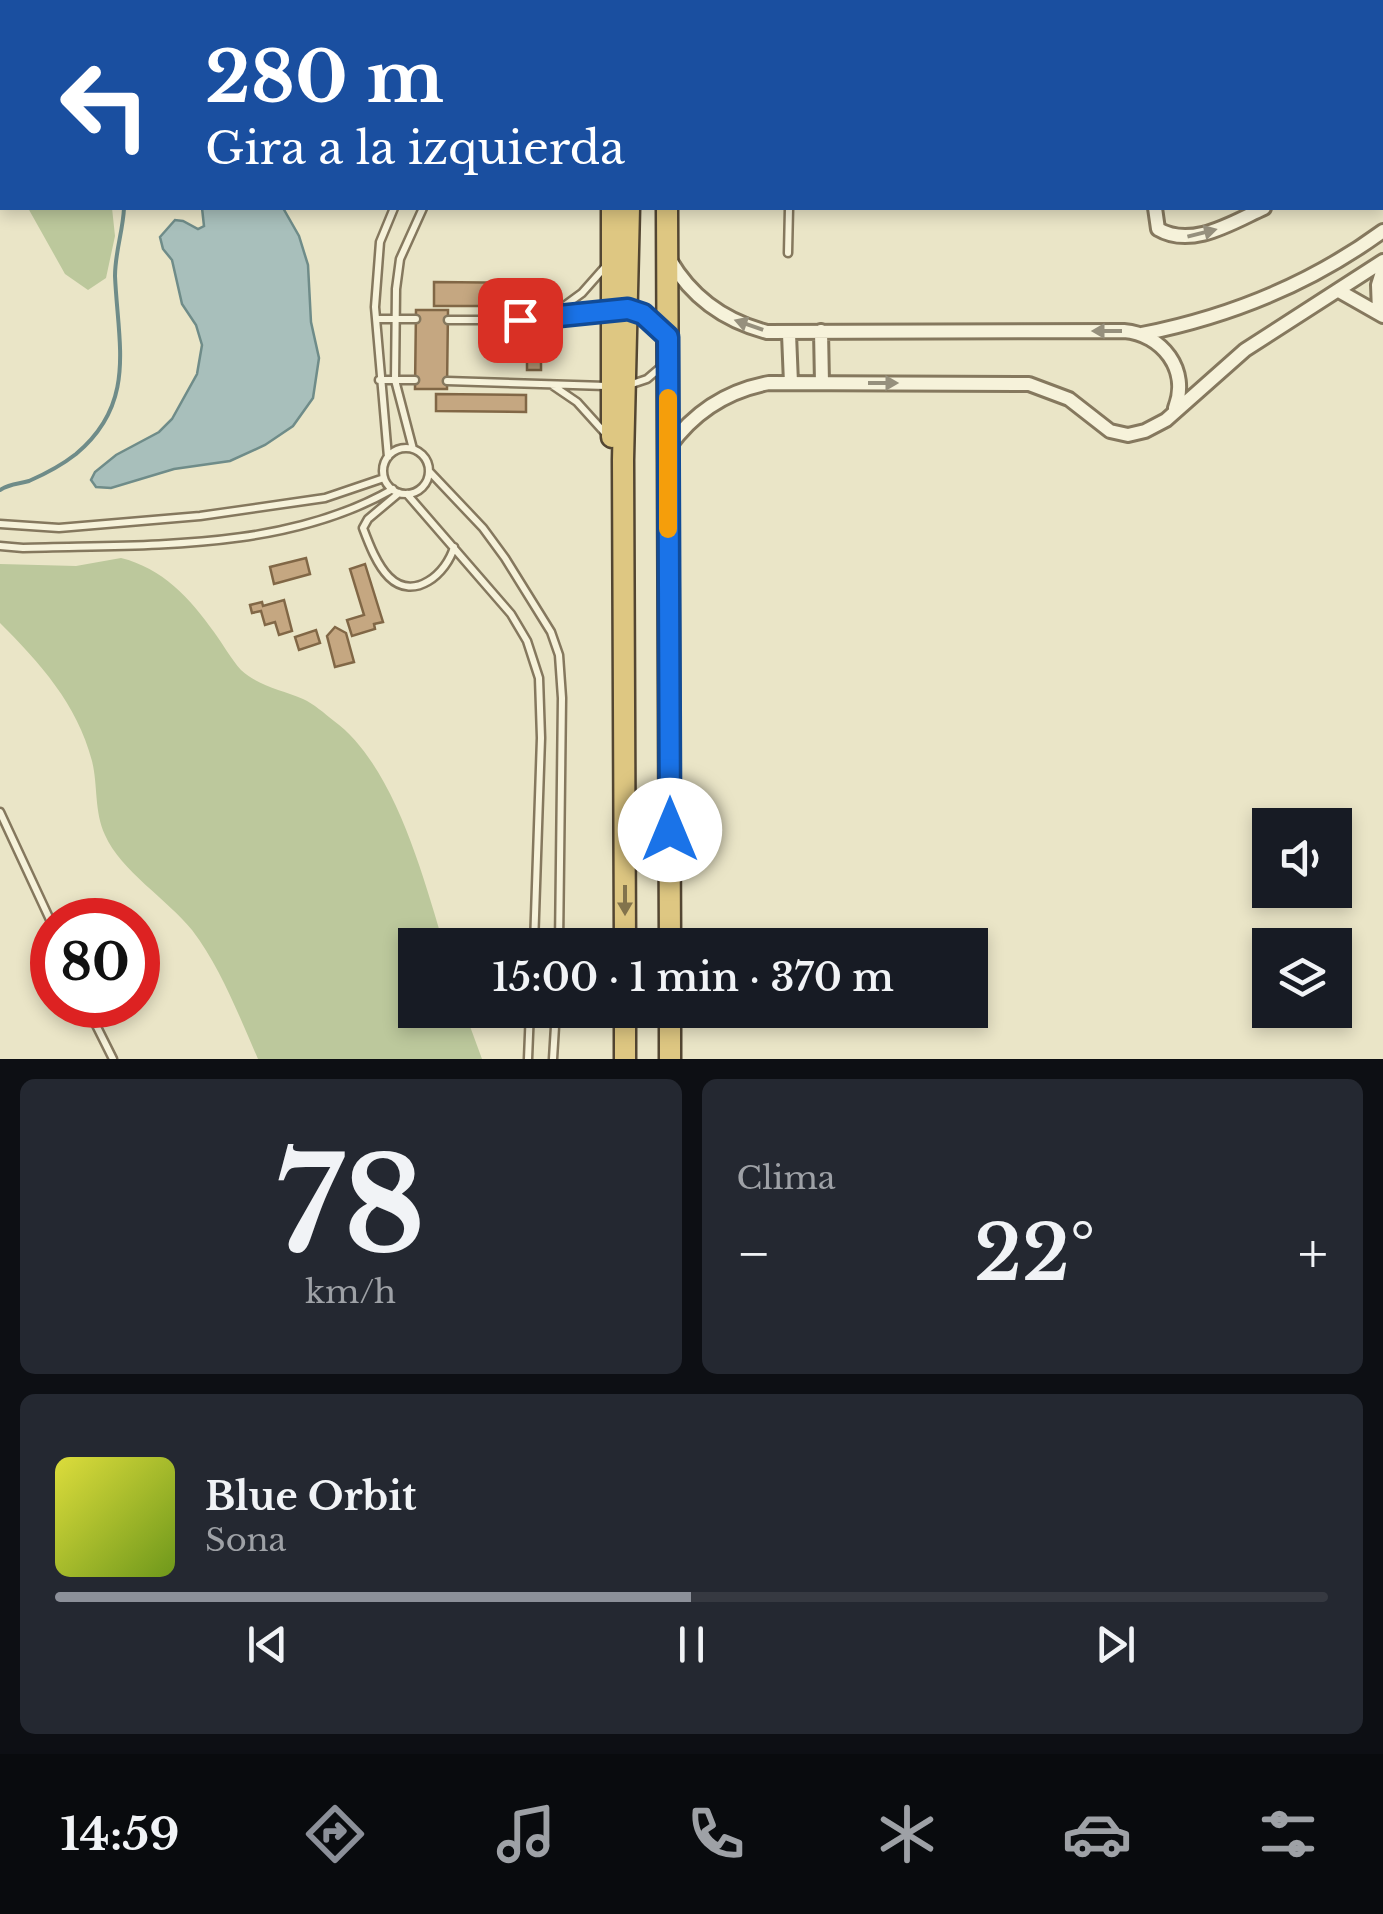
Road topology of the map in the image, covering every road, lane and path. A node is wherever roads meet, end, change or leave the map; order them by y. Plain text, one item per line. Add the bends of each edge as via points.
1 (393, 210) edge
2 (423, 210) edge
3 (612, 210) edge
4 (629, 210) edge
5 (667, 210) edge
6 (789, 210) edge
7 (1155, 210) edge
8 (1260, 210) edge
9 (1383, 231) edge
10 (788, 252) dead end
11 (668, 256) junction
12 (612, 258) junction
13 (1383, 261) edge
14 (1383, 269) edge
15 (1339, 291) junction
16 (620, 309) junction
17 (1381, 314) edge
18 (397, 318) junction
19 (546, 318) junction
20 (416, 319) dead end
21 (376, 320) junction
22 (448, 320) dead end
23 (821, 332) junction
24 (790, 334) junction
25 (1142, 334) junction
26 (668, 337) junction
27 (668, 359) junction
28 (379, 380) junction
29 (395, 380) junction
30 (415, 380) dead end
31 (447, 380) dead end
32 (546, 382) junction
33 (792, 383) junction
34 (822, 383) junction
35 (619, 386) junction
36 (1171, 414) junction
37 (612, 446) junction
38 (668, 448) junction
39 (414, 449) junction
40 (388, 457) junction
41 (429, 471) junction
42 (384, 478) junction
43 (400, 492) junction
44 (0, 524) edge
45 (0, 546) edge
46 (454, 546) junction
47 (626, 807) junction
48 (0, 812) edge
49 (40, 898) edge
50 (535, 928) edge
51 (559, 928) edge
52 (625, 928) edge
53 (670, 928) edge
54 (98, 1028) edge
55 (529, 1028) edge
56 (555, 1028) edge
57 (625, 1028) edge
58 (670, 1028) edge
59 (114, 1059) edge
60 (528, 1059) edge
61 (553, 1059) edge
62 (625, 1059) edge
63 (670, 1059) edge

1 - 21 lane via 376,258
2 - 18 lane via 400,259
3 - 12 highway
4 - 16 highway
5 - 11 highway
6 - 10 lane
7 -> 8 street via 1158,229 1184,237
9 - 25 street via 1262,298
24 -> 11 street via 724,316 691,289
11 - 26 highway
12 - 16 highway
12 - 19 lane via 582,293
13 - 15 street
14 - 17 street
15 - 17 street
15 - 36 street via 1245,350
16 - 19 lane
16 - 26 lane via 643,314
16 - 35 highway
18 - 20 lane
18 - 21 lane
18 - 29 lane
19 - 22 lane
21 - 28 lane
23 - 24 street
25 -> 23 street
23 - 34 street
24 - 33 street
25 - 36 street via 1176,367 1180,392
26 - 27 highway
27 - 35 lane via 658,372
27 - 38 highway
28 - 29 lane
28 - 40 lane
29 - 30 lane
29 - 39 lane
31 - 32 lane
32 - 35 lane
32 - 37 lane via 586,410
33 - 34 street
33 - 38 street via 728,395 689,422
34 -> 36 street via 1029,384 1056,392 1102,426 1128,435
35 - 37 highway
35 - 47 highway
37 - 47 highway via 614,756
38 - 53 highway
39 - 40 lane
39 - 41 lane
40 - 42 lane
41 - 43 lane via 425,484
41 - 51 lane via 505,558 559,654
42 - 43 lane
42 - 44 lane via 325,498 200,516 60,528
43 - 45 lane via 298,527 239,536
43 - 46 lane
43 - 46 lane via 363,528 393,582 407,587 439,575
46 - 50 lane via 511,614 528,641 538,678
47 -> 52 highway
48 - 49 lane
54 - 59 lane
55 - 60 lane
56 - 61 lane
57 - 62 highway
58 - 63 highway

